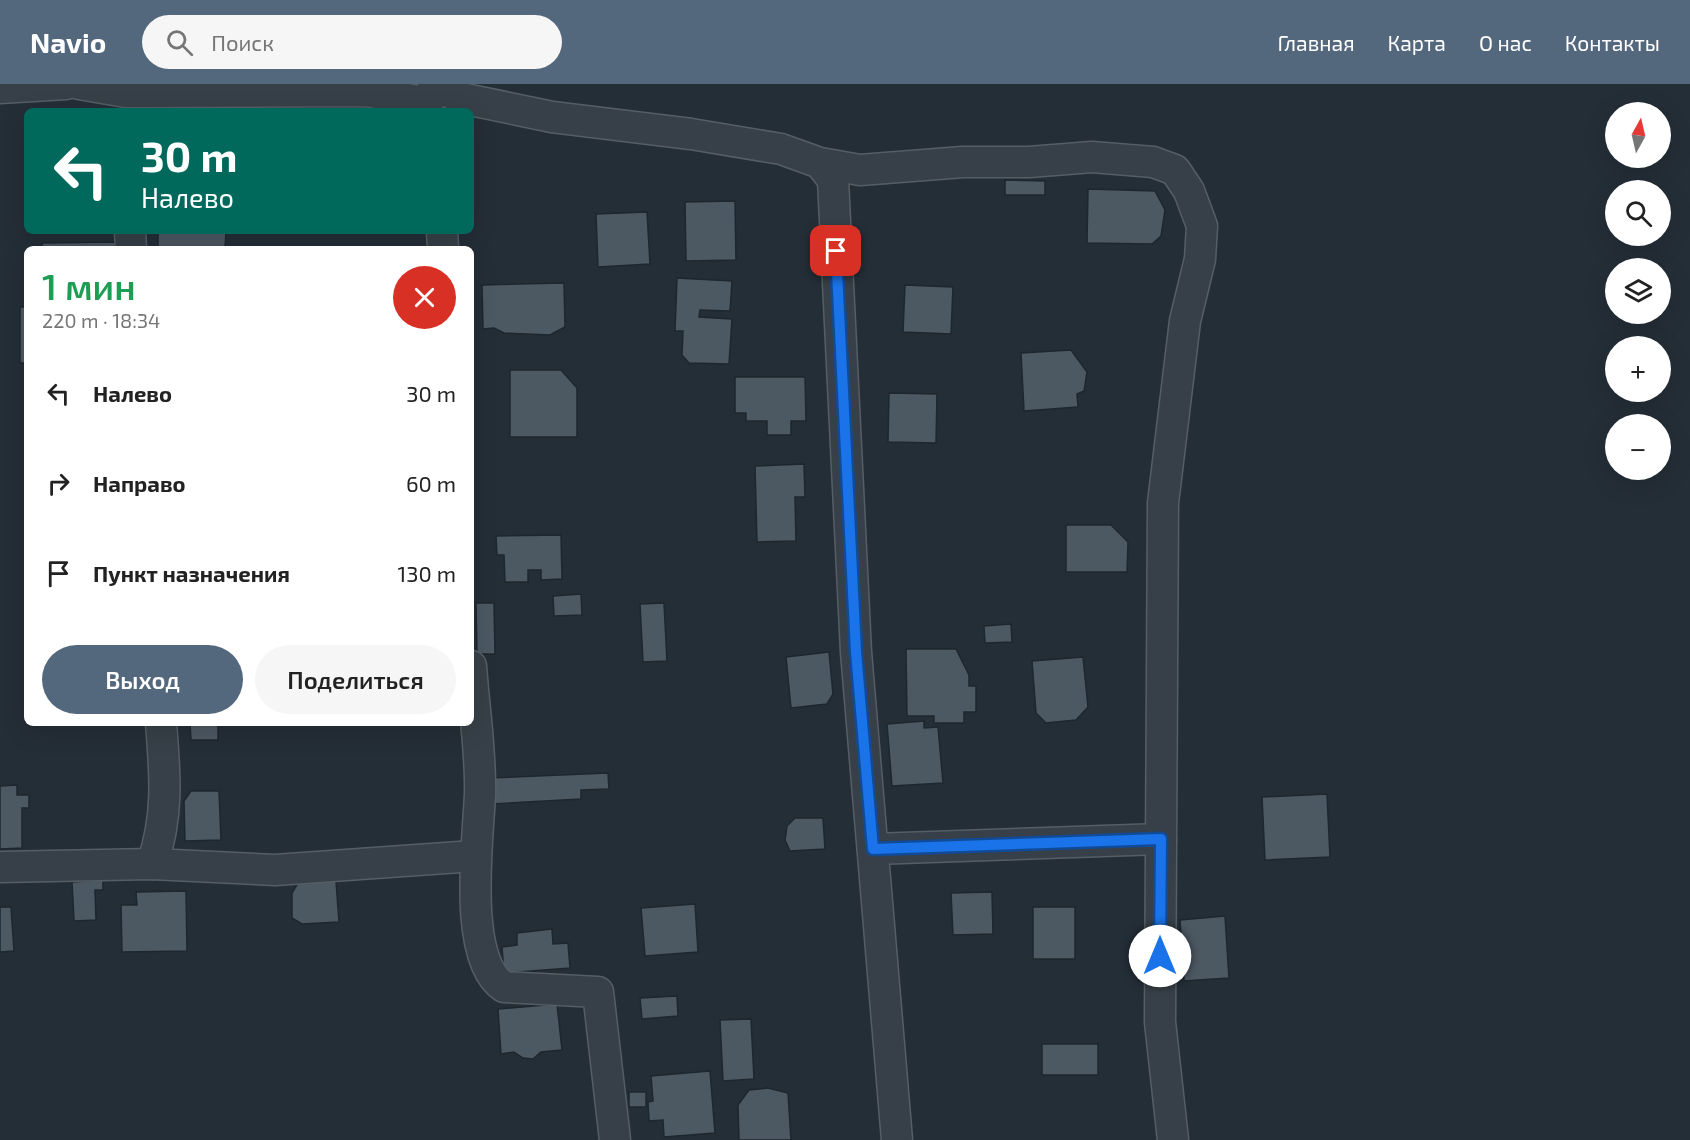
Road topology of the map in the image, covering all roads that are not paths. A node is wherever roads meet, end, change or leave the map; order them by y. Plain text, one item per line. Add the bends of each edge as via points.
1 (66, 84) edge
2 (79, 84) edge
3 (0, 88) edge
4 (427, 96) edge
5 (126, 102) edge
6 (820, 163) junction
7 (474, 708) edge
8 (160, 726) edge
9 (1161, 839) junction
10 (873, 849) junction
11 (474, 856) junction
12 (152, 864) junction
13 (0, 867) edge
14 (615, 1140) edge
15 (897, 1140) edge
16 (1173, 1140) edge

1 - 3 street
2 - 5 street
4 - 5 street via 367,91
4 - 6 street via 461,98 552,117 758,145
6 - 9 street via 860,170 1092,158 1153,162 1175,170 1189,191 1202,226 1200,259 1185,321 1162,503
6 - 10 street via 832,180 856,652
7 - 11 street via 480,793
8 - 12 street via 166,792 162,838
9 - 10 street
9 - 16 street via 1160,1022
10 - 15 street
11 - 12 street via 275,870
11 - 14 street via 480,948 493,980 504,987 526,990 598,992
12 - 13 street

